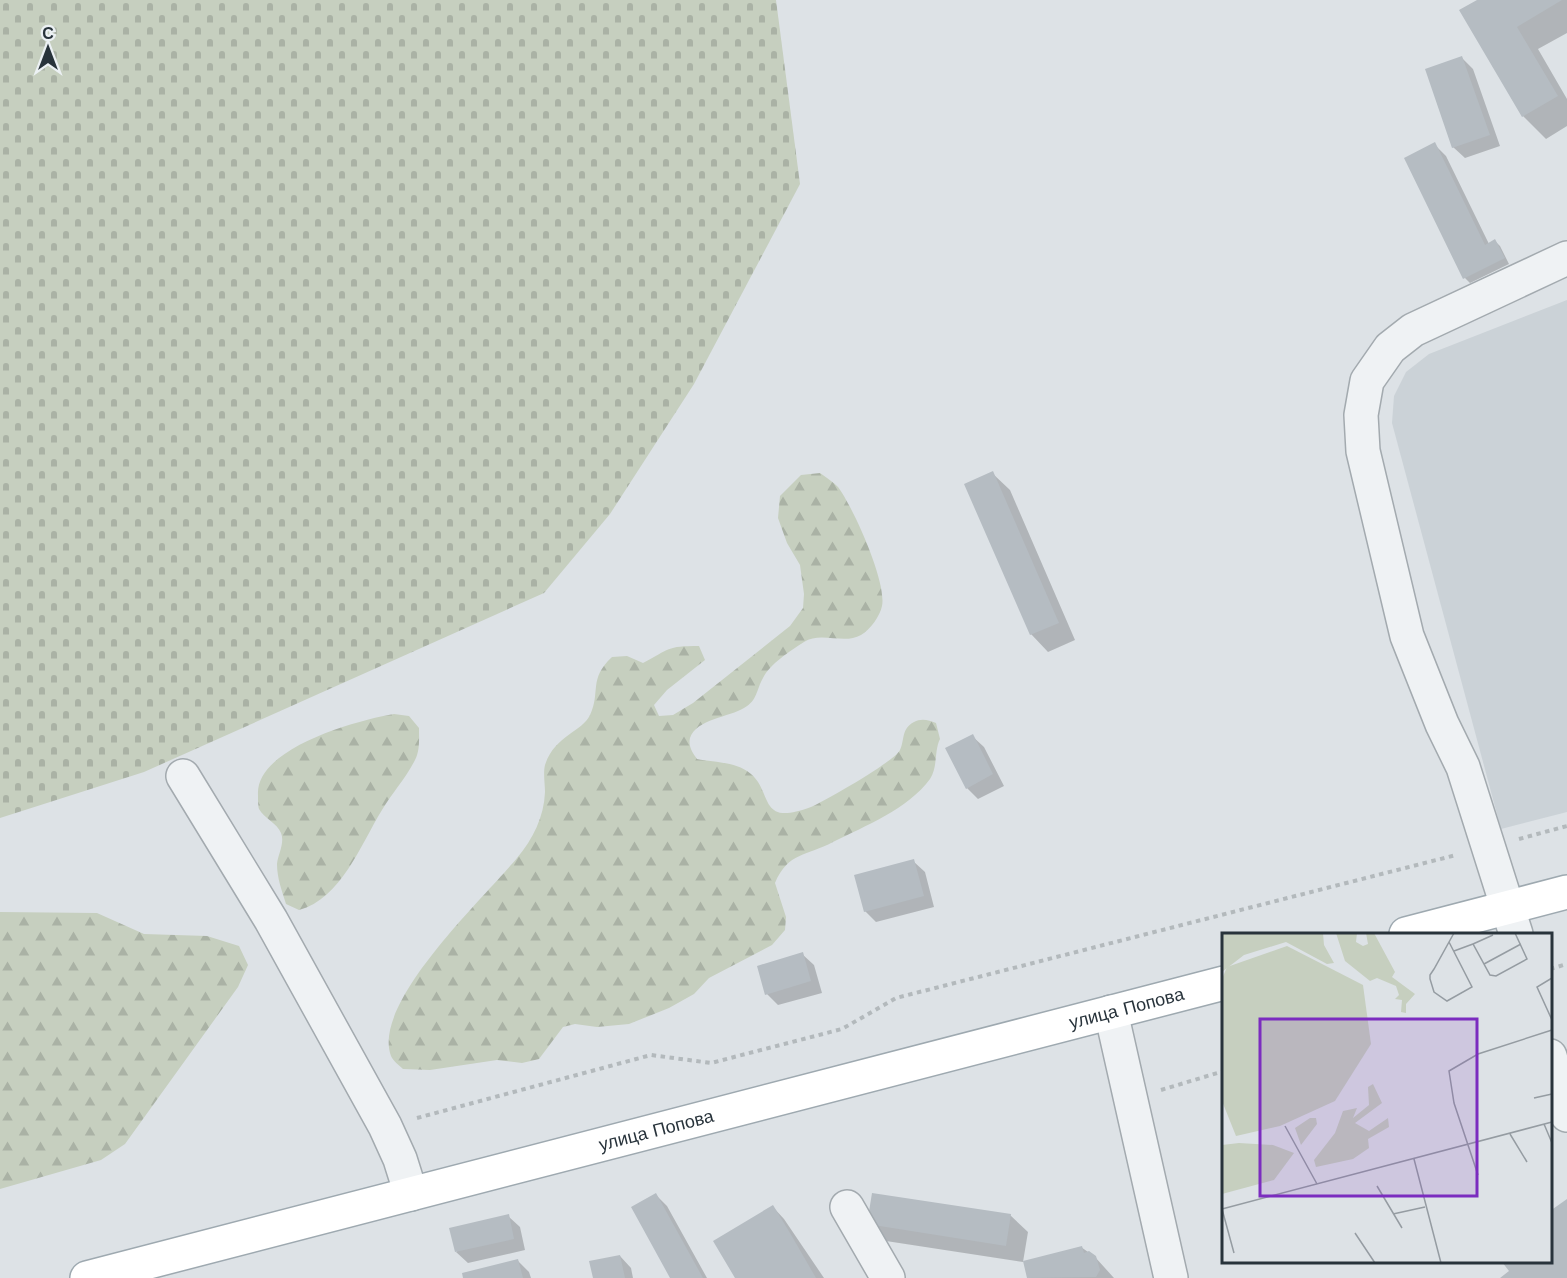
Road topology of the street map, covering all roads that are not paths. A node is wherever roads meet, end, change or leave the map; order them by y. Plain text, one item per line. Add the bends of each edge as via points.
1 (1567, 258) edge
2 (183, 776) dead end
3 (1567, 892) edge
4 (1513, 921) edge
5 (1414, 933) edge
6 (1222, 983) edge
7 (1111, 1012) junction
8 (1552, 1060) edge
9 (1567, 1115) edge
10 (411, 1194) junction
11 (847, 1207) dead end
12 (87, 1278) edge
13 (888, 1278) edge
14 (1171, 1278) edge

1 - 4 street via 1413,330 1390,348 1367,381 1360,415 1363,451 1404,626 1421,676 1463,766
2 - 10 street via 271,920 385,1126
3 - 4 main road
4 - 5 main road
6 - 7 main road, улица Попова
7 - 10 main road, улица Попова
7 - 14 street
8 - 9 street
10 - 12 main road, улица Попова
11 - 13 street

